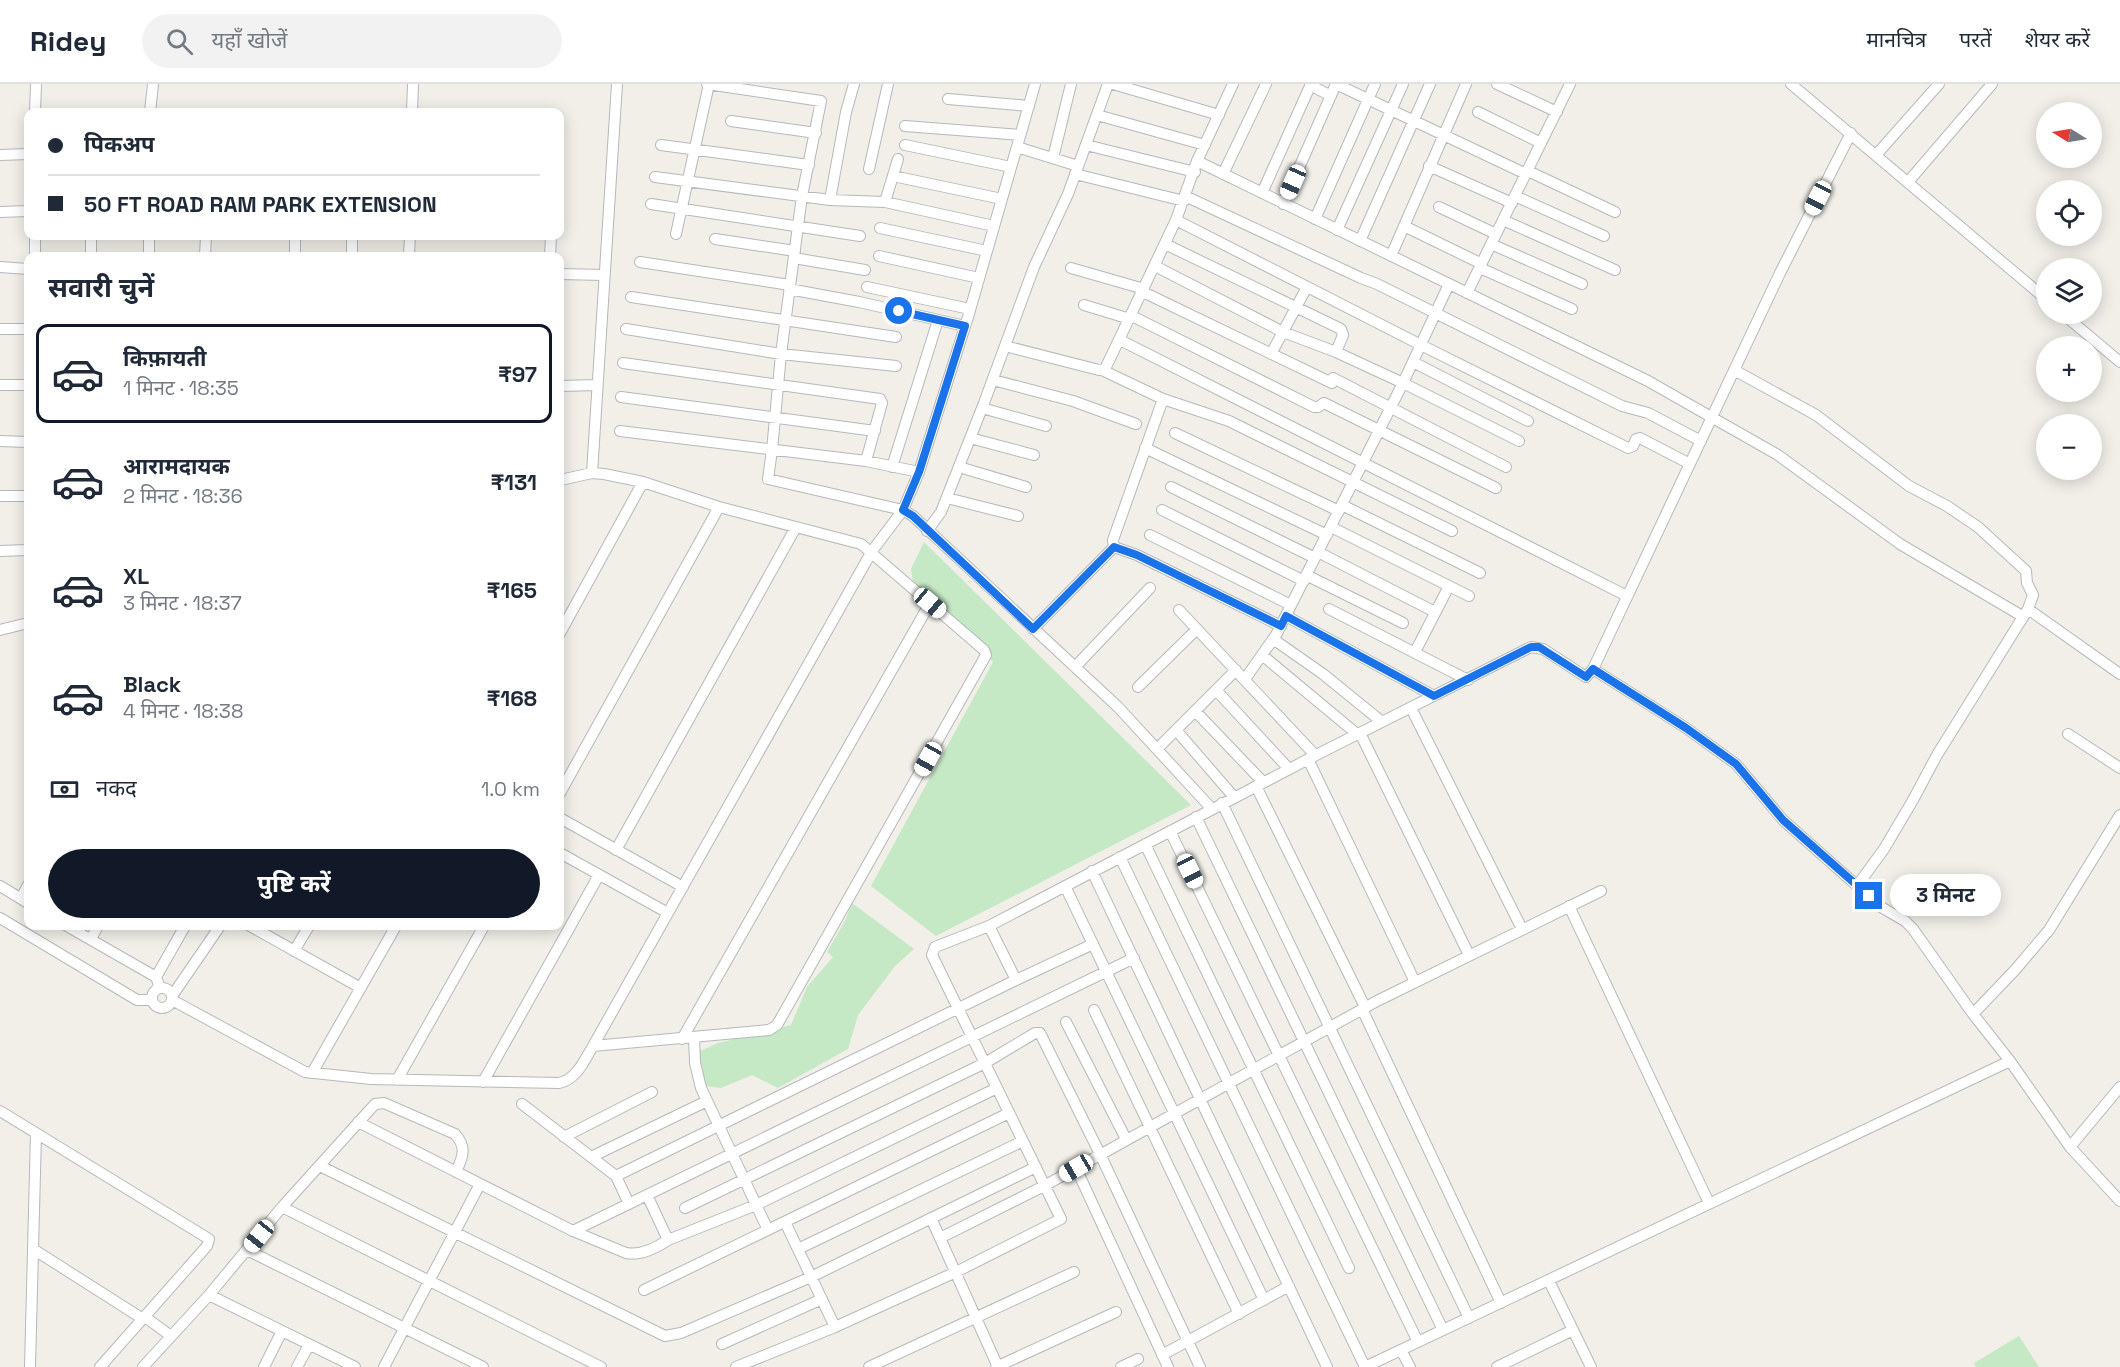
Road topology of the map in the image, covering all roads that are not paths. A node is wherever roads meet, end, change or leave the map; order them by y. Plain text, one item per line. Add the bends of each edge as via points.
1 (36, 84) edge
2 (153, 84) edge
3 (413, 84) edge
4 (617, 84) edge
5 (708, 84) edge
6 (854, 84) edge
7 (888, 84) edge
8 (1035, 84) edge
9 (1071, 84) edge
10 (1108, 84) edge
11 (1113, 84) edge
12 (1230, 84) edge
13 (1266, 84) edge
14 (1336, 84) edge
15 (1375, 84) edge
16 (1403, 84) edge
17 (1430, 84) edge
18 (1467, 84) edge
19 (1497, 84) edge
20 (1570, 84) edge
21 (1791, 84) edge
22 (1939, 84) edge
23 (1992, 84) edge
24 (1311, 85) edge
25 (775, 89) edge
26 (1331, 96) junction
27 (948, 99) dead end
28 (1368, 99) junction
29 (1029, 106) junction
30 (35, 108) edge
31 (150, 108) edge
32 (412, 108) edge
33 (1391, 110) junction
34 (1478, 112) dead end
35 (1557, 112) junction
36 (1097, 115) junction
37 (1219, 115) junction
38 (1413, 120) junction
39 (731, 121) dead end
40 (905, 126) dead end
41 (816, 133) junction
42 (1851, 133) junction
43 (1020, 135) junction
44 (1443, 135) junction
45 (1541, 143) junction
46 (661, 145) dead end
47 (905, 145) dead end
48 (1086, 145) junction
49 (1205, 145) junction
50 (1017, 147) junction
51 (695, 150) junction
52 (24, 154) edge
53 (0, 155) edge
54 (1876, 155) junction
55 (1053, 158) junction
56 (898, 159) dead end
57 (809, 165) junction
58 (1196, 166) junction
59 (1430, 166) junction
60 (1011, 167) junction
61 (869, 169) dead end
62 (1077, 170) junction
63 (1527, 173) junction
64 (1223, 174) junction
65 (893, 176) junction
66 (655, 177) dead end
67 (688, 181) junction
68 (1908, 182) junction
69 (1262, 193) junction
70 (802, 196) junction
71 (1002, 199) junction
72 (1185, 199) junction
73 (830, 200) junction
74 (1513, 200) junction
75 (885, 202) junction
76 (651, 204) dead end
77 (1283, 204) junction
78 (1439, 207) dead end
79 (682, 208) junction
80 (0, 212) edge
81 (24, 212) edge
82 (1615, 212) dead end
83 (1315, 219) junction
84 (1176, 220) junction
85 (1503, 220) junction
86 (798, 225) junction
87 (994, 226) junction
88 (1404, 226) junction
89 (880, 228) dead end
90 (1337, 230) junction
91 (676, 234) dead end
92 (860, 236) dead end
93 (1604, 236) dead end
94 (715, 239) dead end
95 (1494, 239) junction
96 (1360, 241) junction
97 (1166, 244) junction
98 (987, 251) junction
99 (794, 254) junction
100 (879, 256) dead end
101 (1391, 256) junction
102 (640, 262) dead end
103 (1481, 266) junction
104 (0, 267) edge
105 (1155, 267) junction
106 (24, 268) edge
107 (1071, 268) dead end
108 (865, 270) dead end
109 (1615, 270) dead end
110 (564, 274) edge
111 (604, 275) junction
112 (979, 278) junction
113 (1449, 284) junction
114 (1582, 285) dead end
115 (1306, 286) junction
116 (790, 287) junction
117 (867, 287) dead end
118 (1143, 290) junction
119 (2036, 291) edge
120 (1467, 293) junction
121 (631, 297) dead end
122 (1084, 305) dead end
123 (1295, 308) junction
124 (970, 309) junction
125 (1572, 309) dead end
126 (1436, 312) junction
127 (1131, 317) junction
128 (785, 319) junction
129 (938, 320) junction
130 (2075, 324) edge
131 (965, 326) junction
132 (0, 329) edge
133 (24, 329) edge
134 (626, 329) dead end
135 (1283, 332) junction
136 (896, 337) dead end
137 (1120, 340) junction
138 (1421, 345) junction
139 (1005, 346) junction
140 (1336, 352) junction
141 (781, 354) junction
142 (1271, 354) junction
143 (1413, 362) junction
144 (2120, 362) edge
145 (623, 363) dead end
146 (897, 366) dead end
147 (1102, 370) junction
148 (1734, 370) junction
149 (993, 380) junction
150 (1403, 383) junction
151 (24, 385) edge
152 (597, 385) junction
153 (778, 385) junction
154 (0, 386) edge
155 (564, 386) edge
156 (621, 397) dead end
157 (1163, 399) junction
158 (1391, 407) junction
159 (982, 408) junction
160 (775, 418) junction
161 (1712, 418) junction
162 (1528, 421) dead end
163 (1136, 424) dead end
164 (1046, 426) dead end
165 (1380, 430) junction
166 (620, 431) dead end
167 (875, 431) junction
168 (1174, 433) dead end
169 (970, 438) junction
170 (0, 441) edge
171 (1519, 441) dead end
172 (1701, 441) junction
173 (24, 442) edge
174 (1146, 448) junction
175 (772, 450) junction
176 (1034, 455) dead end
177 (866, 461) junction
178 (1364, 462) junction
179 (1690, 464) junction
180 (892, 467) junction
181 (959, 467) junction
182 (1506, 467) dead end
183 (919, 472) junction
184 (592, 473) junction
185 (564, 479) edge
186 (643, 482) junction
187 (1354, 482) junction
188 (1026, 487) dead end
189 (1171, 487) dead end
190 (1496, 488) dead end
191 (0, 496) edge
192 (24, 496) edge
193 (947, 498) junction
194 (719, 507) junction
195 (1340, 508) junction
196 (903, 510) junction
197 (1162, 510) dead end
198 (1018, 516) dead end
199 (796, 527) junction
200 (927, 531) junction
201 (1329, 531) junction
202 (1452, 531) dead end
203 (1150, 535) dead end
204 (1114, 547) junction
205 (24, 550) edge
206 (0, 551) edge
207 (872, 551) junction
208 (1317, 555) junction
209 (1480, 573) dead end
210 (1305, 578) junction
211 (1449, 585) junction
212 (1150, 588) dead end
213 (1469, 596) dead end
214 (1627, 596) junction
215 (930, 603) junction
216 (1292, 604) junction
217 (1329, 609) dead end
218 (1179, 610) dead end
219 (1436, 612) junction
220 (2025, 613) junction
221 (1283, 621) junction
222 (1403, 623) dead end
223 (24, 624) edge
224 (564, 626) edge
225 (1033, 629) junction
226 (1197, 629) junction
227 (0, 630) edge
228 (1273, 639) junction
229 (1415, 652) junction
230 (1262, 655) junction
231 (1075, 667) junction
232 (1593, 669) junction
233 (1236, 670) junction
234 (2120, 674) edge
235 (1245, 679) junction
236 (1468, 680) junction
237 (1138, 687) dead end
238 (1216, 690) junction
239 (1434, 696) junction
240 (1411, 708) junction
241 (1195, 711) junction
242 (1382, 722) junction
243 (1176, 730) junction
244 (1358, 734) junction
245 (2068, 734) dead end
246 (1156, 749) junction
247 (1312, 757) junction
248 (2120, 768) edge
249 (1289, 769) junction
250 (1259, 784) junction
251 (564, 786) edge
252 (1234, 797) junction
253 (1222, 804) junction
254 (1212, 809) junction
255 (2120, 815) edge
256 (1196, 817) junction
257 (564, 820) edge
258 (1170, 831) junction
259 (1145, 844) junction
260 (616, 850) junction
261 (564, 855) edge
262 (1120, 857) junction
263 (1092, 871) junction
264 (599, 875) junction
265 (0, 886) edge
266 (1065, 886) junction
267 (1857, 886) junction
268 (683, 887) junction
269 (1600, 891) dead end
270 (24, 900) edge
271 (1569, 906) junction
272 (668, 913) junction
273 (0, 918) edge
274 (989, 926) junction
275 (1522, 929) junction
276 (74, 930) edge
277 (96, 930) edge
278 (183, 930) edge
279 (217, 930) edge
280 (257, 930) edge
281 (307, 930) edge
282 (394, 930) edge
283 (482, 930) edge
284 (91, 939) junction
285 (1094, 945) junction
286 (294, 951) junction
287 (1469, 955) junction
288 (1134, 958) junction
289 (1106, 971) junction
290 (156, 977) junction
291 (1016, 980) junction
292 (1415, 982) junction
293 (160, 988) junction
294 (361, 988) junction
295 (172, 998) junction
296 (152, 1000) junction
297 (958, 1008) junction
298 (1363, 1008) junction
299 (1094, 1010) dead end
300 (1973, 1014) junction
301 (1066, 1022) dead end
302 (1330, 1026) junction
303 (971, 1035) junction
304 (694, 1038) junction
305 (682, 1039) junction
306 (1305, 1040) junction
307 (593, 1046) junction
308 (1279, 1054) junction
309 (2010, 1061) junction
310 (985, 1063) junction
311 (1253, 1069) junction
312 (312, 1073) junction
313 (397, 1080) junction
314 (483, 1082) junction
315 (1228, 1082) junction
316 (997, 1088) junction
317 (2120, 1088) edge
318 (652, 1092) dead end
319 (1200, 1098) junction
320 (707, 1101) junction
321 (522, 1104) dead end
322 (0, 1111) edge
323 (1175, 1112) junction
324 (1009, 1113) junction
325 (358, 1122) junction
326 (718, 1126) junction
327 (1149, 1126) junction
328 (36, 1133) junction
329 (564, 1137) junction
330 (1126, 1140) junction
331 (1023, 1141) junction
332 (2070, 1147) junction
333 (731, 1154) junction
334 (1100, 1154) junction
335 (591, 1157) junction
336 (320, 1166) junction
337 (1035, 1167) junction
338 (1076, 1168) junction
339 (456, 1172) junction
340 (616, 1176) junction
341 (744, 1180) junction
342 (480, 1184) junction
343 (1044, 1186) junction
344 (647, 1195) junction
345 (2120, 1201) edge
346 (1709, 1203) junction
347 (629, 1204) junction
348 (756, 1205) junction
349 (282, 1207) junction
350 (685, 1208) dead end
351 (930, 1218) junction
352 (785, 1222) junction
353 (768, 1230) junction
354 (573, 1231) junction
355 (454, 1233) junction
356 (940, 1238) junction
357 (668, 1240) junction
358 (33, 1249) junction
359 (798, 1249) junction
360 (247, 1250) junction
361 (1349, 1268) dead end
362 (956, 1272) junction
363 (1074, 1272) dead end
364 (811, 1276) junction
365 (429, 1281) junction
366 (1549, 1281) junction
367 (1289, 1286) junction
368 (644, 1290) dead end
369 (209, 1295) junction
370 (822, 1299) junction
371 (1264, 1300) junction
372 (1501, 1303) junction
373 (1116, 1312) dead end
374 (1239, 1314) junction
375 (976, 1318) junction
376 (1469, 1318) junction
377 (147, 1319) junction
378 (405, 1327) junction
379 (835, 1327) junction
380 (1443, 1330) junction
381 (1573, 1330) junction
382 (282, 1331) junction
383 (167, 1333) junction
384 (1189, 1342) junction
385 (1418, 1342) junction
386 (722, 1344) dead end
387 (309, 1345) junction
388 (1401, 1350) junction
389 (1162, 1355) junction
390 (1138, 1359) dead end
391 (332, 1362) edge
392 (30, 1367) edge
393 (100, 1367) edge
394 (143, 1367) edge
395 (264, 1367) edge
396 (297, 1367) edge
397 (355, 1367) edge
398 (384, 1367) edge
399 (483, 1367) edge
400 (601, 1367) edge
401 (736, 1367) edge
402 (869, 1367) edge
403 (997, 1367) edge
404 (1121, 1367) edge
405 (1168, 1367) edge
406 (1200, 1367) edge
407 (1327, 1367) edge
408 (1365, 1367) edge
409 (1410, 1367) edge
410 (1497, 1367) edge
411 (1592, 1367) edge

1 - 30 street
2 - 31 street
3 - 32 street
4 - 111 street
5 - 25 street
5 - 51 street
6 - 73 street
7 - 61 street
8 - 29 street
9 - 55 street
10 - 36 street
11 - 37 street
12 - 37 street
13 - 64 street
14 - 26 street
14 - 28 street
15 - 28 street
16 - 33 street
17 - 38 street
18 - 44 street
19 - 35 street
20 - 35 street
21 - 42 street
22 - 54 street
23 - 68 street
24 - 26 street
24 - 69 street
25 - 41 street via 820,100
26 - 77 street
27 - 29 street
28 - 33 street
28 - 83 street
29 - 43 street
33 - 38 street
33 - 90 street
34 - 45 street
35 - 45 street
36 - 48 street
36 - 49 street
37 - 49 street
38 - 44 street
38 - 96 street
39 - 41 street
40 - 43 street
41 - 57 street
42 - 54 street
42 - 148 street
43 - 50 street
44 - 59 street
44 - 63 street
45 - 63 street
46 - 51 street
47 - 60 street
48 - 58 street
48 - 62 street
49 - 58 street
50 - 55 street
50 - 60 street
51 - 57 street
51 - 67 street
52 - 53 street
54 - 68 street
55 - 62 street
56 - 65 street
57 - 70 street
58 - 64 street
58 - 72 street
59 - 74 street
59 - 88 street
60 - 71 street
62 - 72 street
62 - 139 street via 1034,267
63 - 74 street
63 - 82 street
64 - 69 street
65 - 71 street
65 - 75 street
66 - 67 street
67 - 70 street
67 - 79 street
68 - 119 street
69 - 77 street
70 - 73 street
70 - 86 street
71 - 87 street
72 - 84 street
72 - 126 street
73 - 75 street
74 - 85 street
74 - 93 street
75 - 87 street
76 - 79 street
77 - 83 street
78 - 95 street
79 - 86 street
79 - 91 street
80 - 81 street
83 - 90 street
84 - 97 street
84 - 115 street
85 - 95 street
85 - 109 street
86 - 92 street
86 - 99 street
87 - 98 street
88 - 101 street
88 - 103 street
89 - 98 street
90 - 96 street
94 - 99 street
95 - 103 street
95 - 114 street
96 - 101 street
97 - 105 street
97 - 123 street
98 - 112 street
99 - 108 street
99 - 116 street
100 - 112 street
101 - 113 street
102 - 116 street
103 - 120 street
103 - 125 street
104 - 106 street
105 - 118 street
105 - 135 street
107 - 118 street
110 - 111 street
111 - 152 street
112 - 124 street
113 - 120 street
113 - 126 street
115 - 123 street
115 - 138 street
116 - 128 street
116 - 129 street
117 - 124 street
118 - 127 street
118 - 142 street
120 - 161 street via 1648,381
121 - 128 street
122 - 127 street
123 - 135 street
123 - 140 street via 1342,331
124 - 131 street
126 - 138 street
126 - 172 street via 1622,406 1648,413
127 - 137 street
127 - 165 street via 1314,407 1324,403
128 - 136 street
128 - 141 street
129 - 131 street
129 - 180 street
130 - 144 street
131 - 183 street
132 - 133 street
134 - 141 street
135 - 140 street
135 - 142 street
137 - 147 street
137 - 178 street
138 - 143 street
138 - 179 street via 1628,448 1640,438
139 - 147 street
139 - 149 street
140 - 150 street
141 - 146 street
141 - 153 street
142 - 158 street via 1332,383 1334,378
143 - 150 street
143 - 162 street
145 - 153 street
147 - 157 street
148 - 161 street
148 - 220 street via 1815,415 1909,486 1978,527 2026,571 2032,595
149 - 159 street
149 - 163 street via 1073,401
150 - 158 street
150 - 171 street
151 - 154 street
152 - 155 street
152 - 184 street
153 - 160 street
153 - 167 street via 880,399
156 - 160 street
157 - 174 street
157 - 187 street via 1230,421
158 - 165 street
158 - 182 street
159 - 164 street
159 - 169 street
160 - 167 street
160 - 175 street
161 - 172 street
161 - 220 street via 1778,455 1900,544
165 - 178 street
165 - 190 street
166 - 175 street
167 - 177 street
168 - 195 street
169 - 176 street
169 - 181 street
170 - 173 street
172 - 179 street
174 - 201 street
174 - 204 street via 1113,540
175 - 177 street
175 - 196 street via 768,479
177 - 180 street
178 - 187 street
178 - 214 street
179 - 214 street
180 - 183 street
181 - 188 street
181 - 193 street
183 - 196 street
184 - 185 street
184 - 186 street
186 - 194 street
186 - 224 street
187 - 195 street
187 - 202 street
189 - 208 street
191 - 192 street
193 - 198 street
193 - 200 street
194 - 199 street
194 - 251 street
195 - 201 street
195 - 209 street
196 - 200 street
196 - 207 street
197 - 210 street
199 - 207 street via 861,543
199 - 260 street
200 - 225 street
201 - 208 street
201 - 211 street
203 - 216 street
204 - 221 street
204 - 225 street
205 - 206 street
207 - 215 street
207 - 268 street
208 - 210 street
208 - 219 street
210 - 216 street
210 - 222 street
211 - 213 street
211 - 219 street
212 - 231 street
214 - 232 street
215 - 304 street via 984,650 985,658 779,1022 769,1030
215 - 305 street
216 - 221 street
217 - 229 street
218 - 226 street
219 - 229 street
220 - 234 street
220 - 267 street via 1937,754 1884,849
221 - 228 street
221 - 239 street
223 - 227 street
225 - 231 street
226 - 233 street
226 - 237 street
228 - 230 street
228 - 242 street
229 - 236 street
230 - 235 street
230 - 244 street
231 - 246 street
232 - 236 street via 1586,677 1535,646
232 - 267 street via 1736,764 1783,820
233 - 235 street
233 - 238 street
235 - 247 street
236 - 239 street
238 - 241 street
238 - 249 street
239 - 240 street
240 - 242 street
240 - 275 street
241 - 243 street
241 - 250 street
242 - 244 street
243 - 246 street
243 - 252 street
244 - 247 street
244 - 287 street
245 - 248 street
246 - 254 street
247 - 249 street
247 - 292 street
249 - 250 street
250 - 252 street
250 - 298 street
252 - 253 street
253 - 254 street
253 - 302 street
254 - 256 street
255 - 300 street via 2054,924
256 - 258 street
256 - 306 street
257 - 260 street
258 - 259 street
258 - 308 street
259 - 262 street
259 - 311 street
260 - 268 street
261 - 264 street
262 - 263 street
262 - 315 street
263 - 266 street
263 - 288 street
264 - 272 street
264 - 314 street
265 - 270 street
266 - 274 street
266 - 285 street
267 - 300 street via 1913,929
268 - 272 street
269 - 271 street
271 - 275 street
271 - 346 street
272 - 307 street
273 - 296 street via 136,1000
274 - 291 street
274 - 297 street via 933,951
275 - 287 street
276 - 284 street
277 - 284 street
278 - 290 street
279 - 295 street
280 - 286 street
281 - 286 street
282 - 294 street
283 - 313 street
284 - 290 street
285 - 289 street
285 - 291 street
286 - 294 street
287 - 292 street
288 - 289 street
288 - 319 street
289 - 303 street
289 - 323 street
290 - 293 street
291 - 297 street
292 - 298 street
293 - 295 street via 168,990
293 - 296 street
294 - 312 street
295 - 296 street via 168,1007 160,1008
295 - 312 street
297 - 303 street
297 - 326 street
298 - 302 street
298 - 372 street
299 - 327 street
300 - 309 street
301 - 330 street
302 - 306 street
302 - 376 street
303 - 310 street
303 - 333 street
304 - 305 street
304 - 320 street via 700,1088
305 - 307 street
306 - 308 street
306 - 380 street
307 - 314 street via 574,1076 559,1083
308 - 311 street
308 - 385 street
309 - 332 street
309 - 346 street
310 - 316 street
310 - 334 street via 1040,1033
310 - 341 street
311 - 315 street
311 - 361 street
312 - 313 street
313 - 314 street
315 - 319 street
315 - 408 street
316 - 324 street
316 - 348 street
317 - 332 street
318 - 329 street
319 - 323 street
319 - 367 street
320 - 326 street
320 - 335 street
321 - 329 street
322 - 328 street
323 - 327 street
323 - 371 street
324 - 331 street
324 - 352 street
325 - 336 street
325 - 339 street
325 - 339 street via 375,1104 384,1103 455,1134 464,1150
326 - 333 street
326 - 340 street
327 - 330 street
327 - 374 street
328 - 358 street
328 - 377 street via 208,1237 210,1242
329 - 335 street
330 - 334 street
331 - 337 street
331 - 359 street
332 - 345 street
333 - 341 street
333 - 344 street
334 - 338 street
334 - 384 street
335 - 340 street
336 - 349 street
336 - 355 street
337 - 343 street
337 - 351 street
338 - 343 street
338 - 389 street
339 - 342 street
340 - 347 street
341 - 348 street
341 - 350 street
342 - 354 street
342 - 355 street
343 - 356 street
343 - 362 street via 1061,1219
344 - 347 street
344 - 357 street
346 - 366 street
347 - 354 street
348 - 353 street
348 - 357 street
349 - 360 street
349 - 365 street
351 - 356 street
351 - 364 street
352 - 353 street
352 - 359 street
353 - 368 street
354 - 357 street via 634,1254
355 - 364 street via 665,1336 681,1333
355 - 365 street
356 - 362 street
358 - 377 street
358 - 392 street
359 - 364 street
360 - 369 street
360 - 378 street
362 - 375 street
362 - 379 street
363 - 375 street
364 - 370 street
365 - 378 street
365 - 400 street
366 - 372 street
366 - 381 street
367 - 371 street
367 - 407 street
369 - 382 street
369 - 383 street
370 - 379 street
370 - 386 street
371 - 374 street
372 - 376 street
373 - 403 street
374 - 384 street
375 - 402 street
375 - 403 street
376 - 380 street
377 - 383 street
377 - 393 street
378 - 398 street
378 - 399 street
379 - 401 street
380 - 385 street
381 - 410 street
381 - 411 street
382 - 387 street
382 - 395 street
383 - 394 street
384 - 389 street
384 - 406 street
385 - 388 street
387 - 391 street
387 - 396 street
388 - 408 street
388 - 409 street
389 - 405 street
390 - 404 street
391 - 397 street

